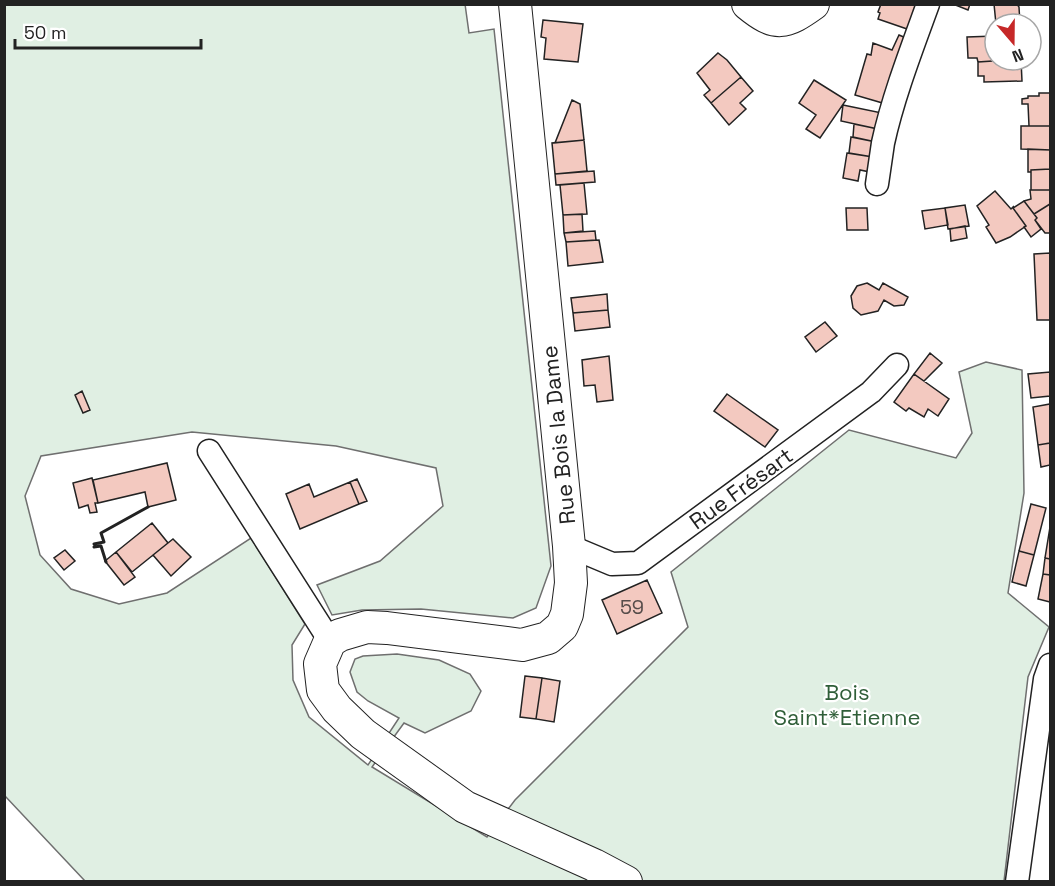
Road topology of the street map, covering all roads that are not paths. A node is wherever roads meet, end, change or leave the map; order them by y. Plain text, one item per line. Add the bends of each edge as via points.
1 (514, 4) edge
2 (748, 4) edge
3 (813, 4) edge
4 (928, 4) edge
5 (876, 184) dead end
6 (897, 364) dead end
7 (208, 451) dead end
8 (569, 546) junction
9 (330, 641) junction
10 (1050, 665) edge
11 (626, 882) edge
12 (1017, 882) edge

1 - 8 street, Rue Bois la Dame
2 - 3 street via 770,19 786,21
4 - 5 street via 894,104
6 - 8 street, Rue Frésart via 871,392 638,563 612,564
7 - 9 street
8 - 9 street, Rue Bois la Dame via 571,583 567,615 548,638 522,645 366,627
9 - 11 street via 320,664 323,690 363,734 465,807
10 - 12 street

